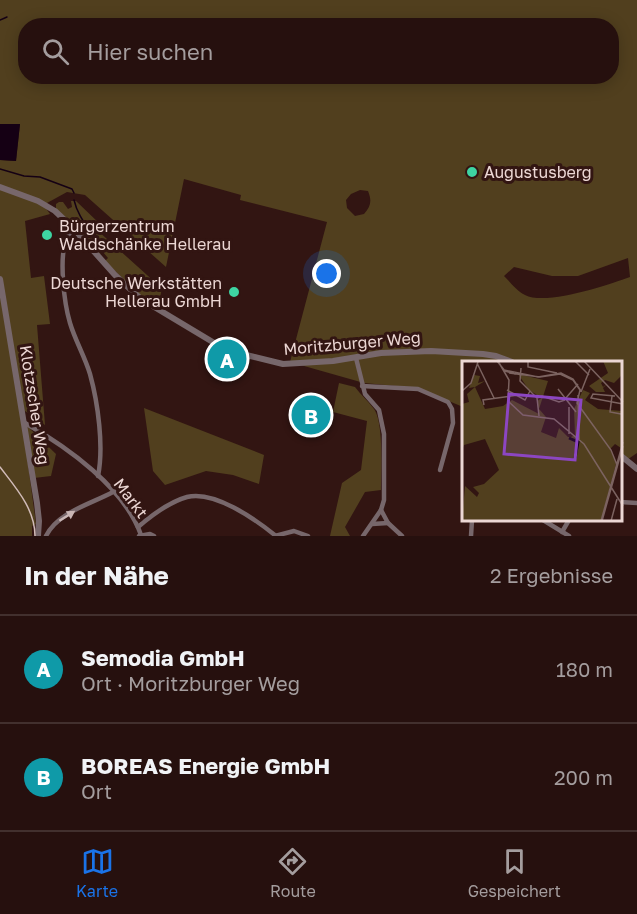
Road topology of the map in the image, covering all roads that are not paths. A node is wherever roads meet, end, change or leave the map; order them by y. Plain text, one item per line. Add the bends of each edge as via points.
1 (0, 187) edge
2 (73, 228) junction
3 (0, 279) edge
4 (356, 358) junction
5 (509, 361) edge
6 (362, 386) junction
7 (25, 423) junction
8 (622, 456) edge
9 (637, 469) edge
10 (440, 470) dead end
11 (98, 476) junction
12 (113, 492) junction
13 (622, 502) edge
14 (637, 503) edge
15 (381, 510) junction
16 (472, 521) edge
17 (546, 521) edge
18 (568, 521) edge
19 (388, 523) junction
20 (372, 524) junction
21 (138, 526) junction
22 (562, 532) junction
23 (140, 535) edge
24 (38, 536) edge
25 (46, 536) edge
26 (154, 536) edge
27 (275, 536) edge
28 (308, 536) edge
29 (363, 536) edge
30 (402, 536) edge
31 (471, 536) edge
32 (569, 536) edge

1 - 2 street, Moritzburger Weg via 49,207
2 - 4 street, Moritzburger Weg via 141,299 226,350 283,364
2 - 11 street via 64,250 64,290 69,321 90,375 97,411
3 - 7 street, Klotzscher Weg
4 - 5 street, Moritzburger Weg via 404,351 448,351
4 - 6 street
6 - 10 street via 418,389 448,402 453,423
6 - 15 street via 380,411 384,434
7 - 11 street, Markt via 57,442
7 - 24 street, Klotzscher Weg
8 - 9 street
11 - 12 street, Markt
12 - 21 street, Markt
25 -> 12 street via 69,513
13 - 14 street
15 - 19 street
15 - 20 street
16 - 31 street
17 - 22 street
18 - 22 street
19 - 20 street
19 - 30 street
20 - 29 street
21 - 23 street, Markt
21 - 27 street via 169,504 199,496 237,509
22 - 32 street
23 - 26 street
27 - 28 street via 294,531

